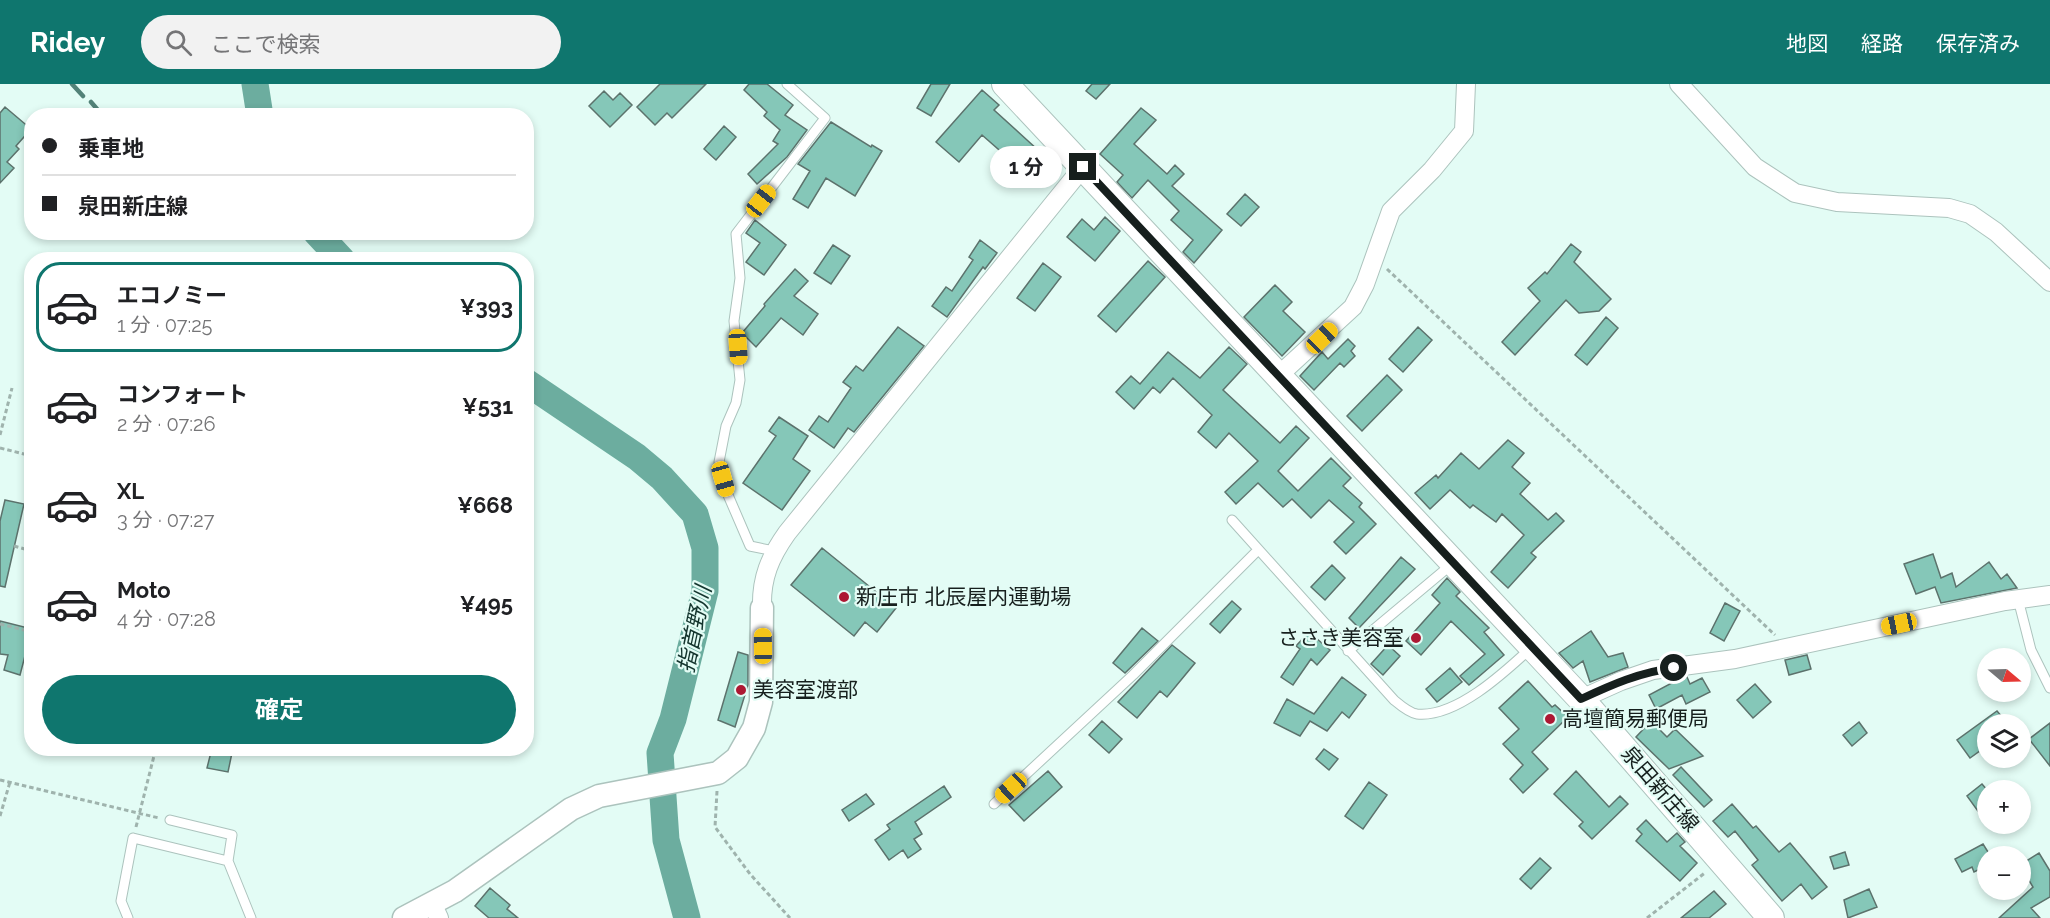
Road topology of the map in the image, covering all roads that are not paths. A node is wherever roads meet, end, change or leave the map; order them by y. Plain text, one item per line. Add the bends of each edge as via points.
1 (787, 84) edge
2 (1005, 84) edge
3 (1466, 84) edge
4 (1679, 84) edge
5 (1083, 167) junction
6 (2050, 282) edge
7 (1278, 376) junction
8 (1232, 520) dead end
9 (1258, 550) junction
10 (774, 551) junction
11 (1453, 563) junction
12 (2050, 595) edge
13 (2018, 599) junction
14 (762, 608) joint
15 (1532, 647) junction
16 (1348, 651) junction
17 (2050, 688) edge
18 (1581, 699) junction
19 (994, 804) dead end
20 (170, 820) road end
21 (228, 861) junction
22 (435, 911) edge
23 (128, 918) edge
24 (251, 918) edge
25 (404, 918) edge
26 (1771, 918) edge

1 - 10 lane via 825,118 735,234 740,278 734,321 740,380 719,462 750,546
2 - 5 main road, 泉田新庄線
3 - 7 street via 1464,131 1391,211 1353,307
4 - 6 street via 1755,167 1795,193 1838,202 1949,208 1970,214 1996,232
5 - 7 main road, 泉田新庄線
5 - 10 street
7 - 11 main road, 泉田新庄線
8 - 9 lane
9 - 16 lane
9 - 19 lane via 1133,675
10 - 14 street via 761,587
11 - 15 main road, 泉田新庄線
11 - 16 lane
12 - 13 street
13 - 17 lane via 2031,650
13 - 18 street via 1725,661 1653,670
14 - 22 street via 761,702 754,728 737,758 718,773 599,796 571,809
15 - 16 lane via 1473,695 1434,714 1414,714 1394,700
15 - 18 main road, 泉田新庄線
18 - 26 main road, 泉田新庄線
20 - 21 lane via 232,835
21 - 23 lane via 133,838 121,901
21 - 24 lane
22 - 25 street

